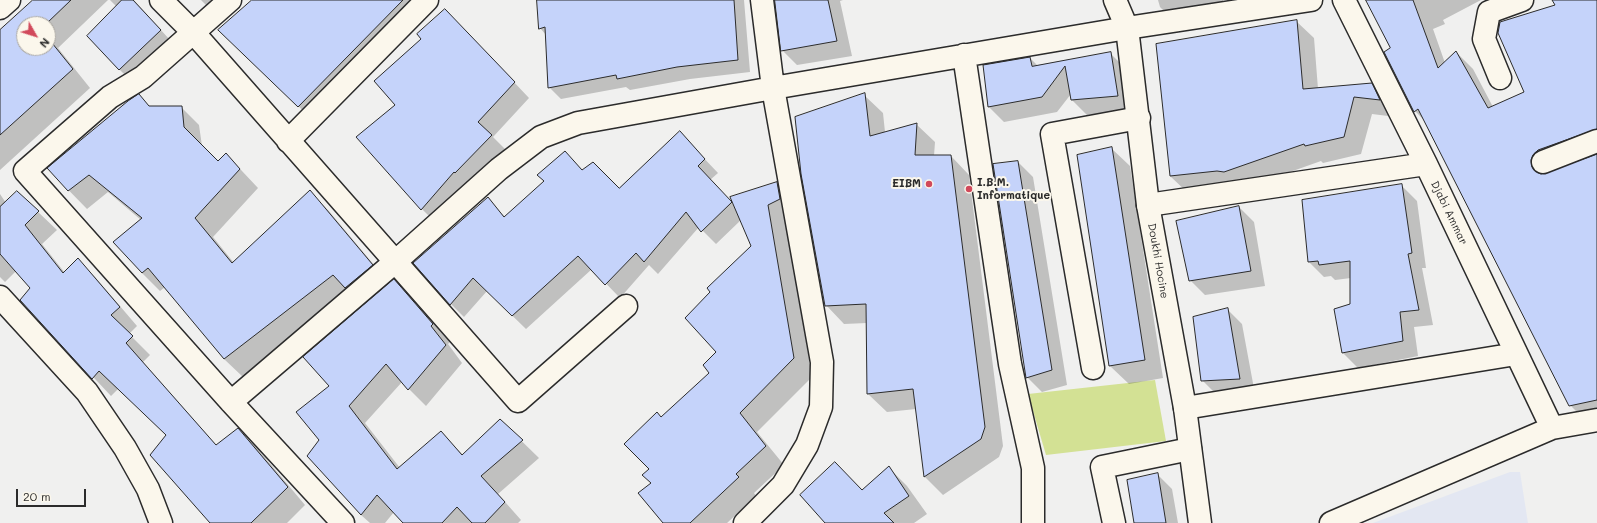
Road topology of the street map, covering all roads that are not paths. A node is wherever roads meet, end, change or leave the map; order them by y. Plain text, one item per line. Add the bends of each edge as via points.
1 (9, 0) edge
2 (161, 0) edge
3 (230, 0) edge
4 (427, 0) edge
5 (762, 0) edge
6 (1115, 0) edge
7 (1311, 0) edge
8 (1344, 0) edge
9 (1522, 0) edge
10 (0, 8) edge
11 (1127, 28) junction
12 (193, 32) junction
13 (964, 55) junction
14 (1500, 78) dead end
15 (773, 88) junction
16 (1139, 118) junction
17 (288, 141) junction
18 (1597, 141) edge
19 (1544, 162) dead end
20 (1426, 164) junction
21 (1148, 205) junction
22 (395, 262) junction
23 (0, 296) edge
24 (626, 306) dead end
25 (1516, 354) junction
26 (1092, 368) dead end
27 (231, 402) junction
28 (1185, 408) junction
29 (1597, 420) edge
30 (1552, 428) junction
31 (1190, 449) junction
32 (161, 523) edge
33 (343, 523) edge
34 (745, 523) edge
35 (1033, 523) edge
36 (1114, 523) edge
37 (1200, 523) edge
38 (1331, 523) edge

1 - 10 street
2 - 12 street
3 - 12 street
4 - 17 street
5 - 15 street
6 - 11 street, Doukhi Hocine
7 - 11 street
8 - 20 street, Djabi Ammar
9 - 14 street via 1489,12 1484,40
11 - 13 street
11 - 16 street, Doukhi Hocine
12 - 17 street
12 - 27 street via 143,77 110,97 25,171
13 - 15 street
13 - 35 street via 1010,364 1033,468
15 - 22 street via 578,123 541,137 499,170
15 - 34 street via 822,362 821,407 807,445 783,485
16 - 21 street, Doukhi Hocine
16 - 26 street via 1052,134
17 - 22 street
18 - 19 street
20 - 21 street
20 - 25 street, Djabi Ammar
21 - 28 street, Doukhi Hocine
22 - 24 street via 518,401
22 - 27 street
23 - 32 street via 87,392 125,448 148,489
25 - 28 street
25 - 30 street, Djabi Ammar
27 - 33 street
28 - 31 street, Doukhi Hocine
29 - 30 street
30 - 38 street
31 - 36 street via 1102,467
31 - 37 street, Doukhi Hocine

